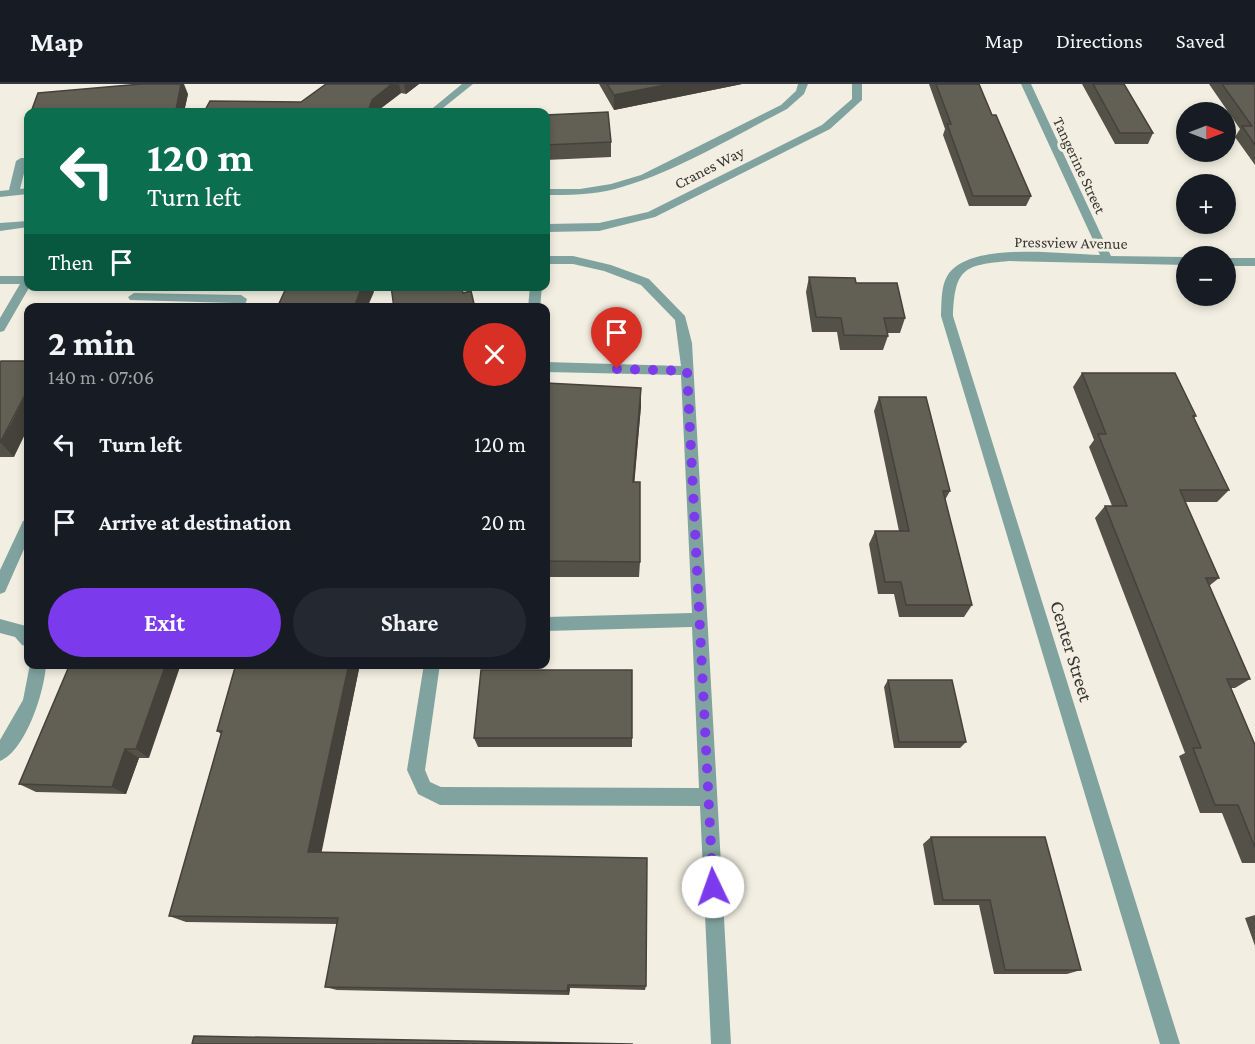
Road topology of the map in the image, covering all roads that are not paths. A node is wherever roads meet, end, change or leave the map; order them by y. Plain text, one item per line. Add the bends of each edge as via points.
1 (468, 84) edge
2 (803, 84) edge
3 (857, 84) edge
4 (1026, 84) edge
5 (438, 108) edge
6 (24, 161) edge
7 (24, 191) edge
8 (14, 192) junction
9 (550, 192) edge
10 (0, 194) edge
11 (24, 224) edge
12 (0, 227) edge
13 (550, 228) edge
14 (1107, 259) junction
15 (550, 260) edge
16 (1176, 261) edge
17 (1236, 262) edge
18 (1255, 262) edge
19 (957, 271) joint
20 (0, 280) edge
21 (24, 280) edge
22 (24, 287) edge
23 (134, 297) edge
24 (240, 303) edge
25 (0, 328) edge
26 (550, 367) edge
27 (687, 371) junction
28 (24, 534) edge
29 (0, 587) edge
30 (700, 620) junction
31 (550, 624) edge
32 (0, 626) edge
33 (24, 636) edge
34 (37, 669) edge
35 (431, 669) edge
36 (0, 753) edge
37 (708, 797) junction
38 (721, 1044) edge
39 (1170, 1044) edge

1 - 5 street
2 - 9 street, Cranes Way via 801,92 784,107 645,177 612,187
3 - 13 street, Cranes Way via 857,100 826,127 651,215 599,226
4 - 14 street, Tangerine Street
6 - 8 street
7 - 8 street
8 - 10 street
11 - 12 street
14 - 16 street, Pressview Avenue
14 - 19 street, Pressview Avenue via 1009,257 978,260
15 - 27 street via 573,260 645,282 681,319
17 - 18 street
19 - 39 street, Center Street via 948,288 947,316
20 - 21 street
22 - 25 street
23 - 24 street via 241,299
26 - 27 street
27 - 30 street
28 - 29 street
30 - 31 street
30 - 37 street
32 - 33 street
34 - 36 street via 33,693
35 - 37 street via 416,770 424,788 441,796
37 - 38 street

